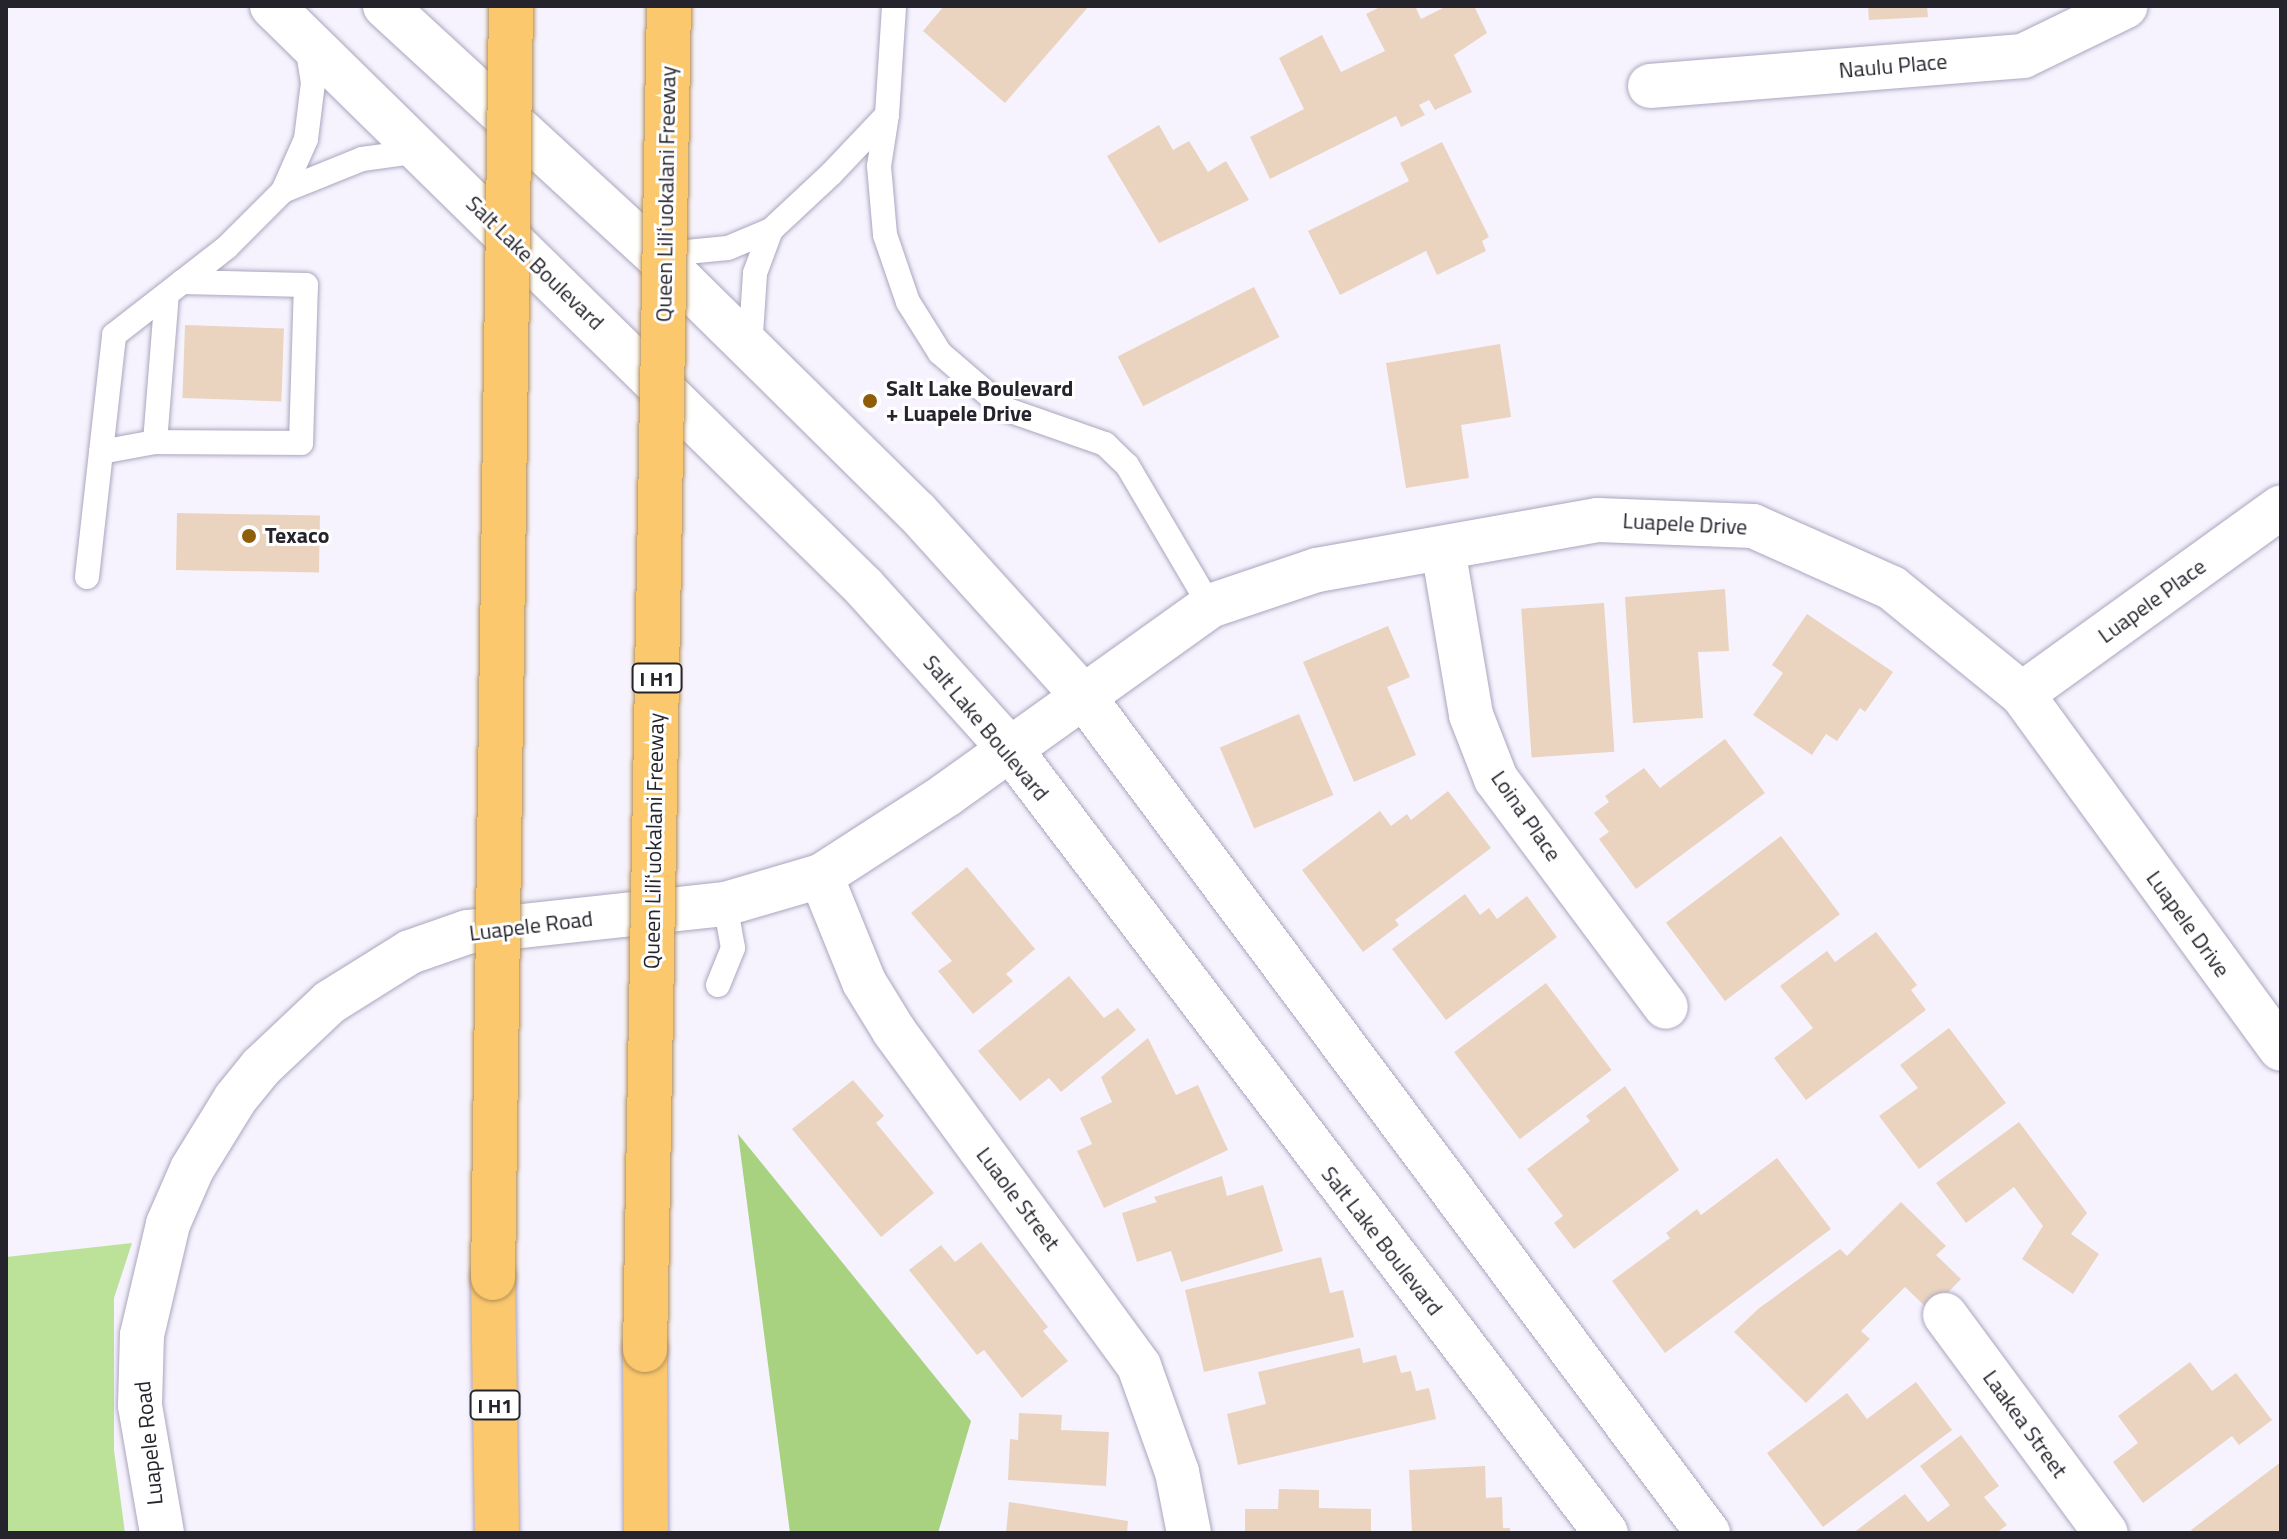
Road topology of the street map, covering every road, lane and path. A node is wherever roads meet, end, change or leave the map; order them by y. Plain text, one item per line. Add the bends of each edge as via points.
1 (272, 6) edge
2 (385, 6) edge
3 (511, 6) edge
4 (669, 6) edge
5 (894, 6) edge
6 (2126, 6) edge
7 (306, 40) junction
8 (1650, 86) dead end
9 (887, 115) junction
10 (421, 151) junction
11 (283, 191) junction
12 (771, 230) junction
13 (656, 255) junction
14 (174, 288) junction
15 (750, 351) junction
16 (155, 442) junction
17 (101, 452) junction
18 (2281, 507) edge
19 (1443, 549) junction
20 (87, 577) dead end
21 (1210, 606) junction
22 (2022, 694) junction
23 (1083, 696) junction
24 (1010, 749) junction
25 (821, 876) junction
26 (725, 904) junction
27 (718, 985) dead end
28 (1666, 1007) dead end
29 (2281, 1049) edge
30 (1945, 1315) dead end
31 (162, 1533) edge
32 (497, 1533) edge
33 (646, 1533) edge
34 (1189, 1533) edge
35 (1606, 1533) edge
36 (1708, 1533) edge
37 (2106, 1533) edge

1 - 7 street, Salt Lake Boulevard
2 - 13 street
3 - 32 highway, I H1, bridge via 493,1278
4 - 33 highway, Queen Liliʻuokalani Freeway / I H1, bridge
5 - 9 lane
6 - 8 street, Naulu Place via 2023,56
7 - 10 street, Salt Lake Boulevard
7 - 11 lane via 313,83 306,139
9 - 12 lane
9 - 21 lane via 879,166 885,235 908,302 940,353 1005,409 1105,444 1127,465
10 - 11 lane via 362,159
10 - 24 street, Salt Lake Boulevard via 864,587
11 - 14 lane via 227,247
12 - 13 lane via 728,248
12 - 15 lane via 755,273
13 - 15 street
14 - 16 lane
14 - 16 lane via 306,285 301,443
14 - 17 lane via 114,335
15 - 23 street via 917,512
16 - 17 lane
17 - 20 lane
18 - 22 street, Luapele Place
19 - 21 street, Luapele Drive via 1317,570
19 - 22 street, Luapele Drive via 1598,520 1753,526 1892,588
19 - 28 street, Loina Place via 1471,715 1496,779
21 - 23 street, Luapele Drive
22 - 29 street, Luapele Drive
23 - 24 street, Luapele Drive
23 - 36 street
24 - 25 street, Luapele Road
24 - 35 street, Salt Lake Boulevard
25 - 26 street, Luapele Road
25 - 34 street, Luaole Street via 864,982 894,1031 1139,1366 1177,1472
26 - 27 lane via 733,948
26 - 31 street, Luapele Road via 467,932 440,940 410,952 330,1002 261,1067 192,1169 150,1282 140,1405
30 - 37 street, Laakea Street

